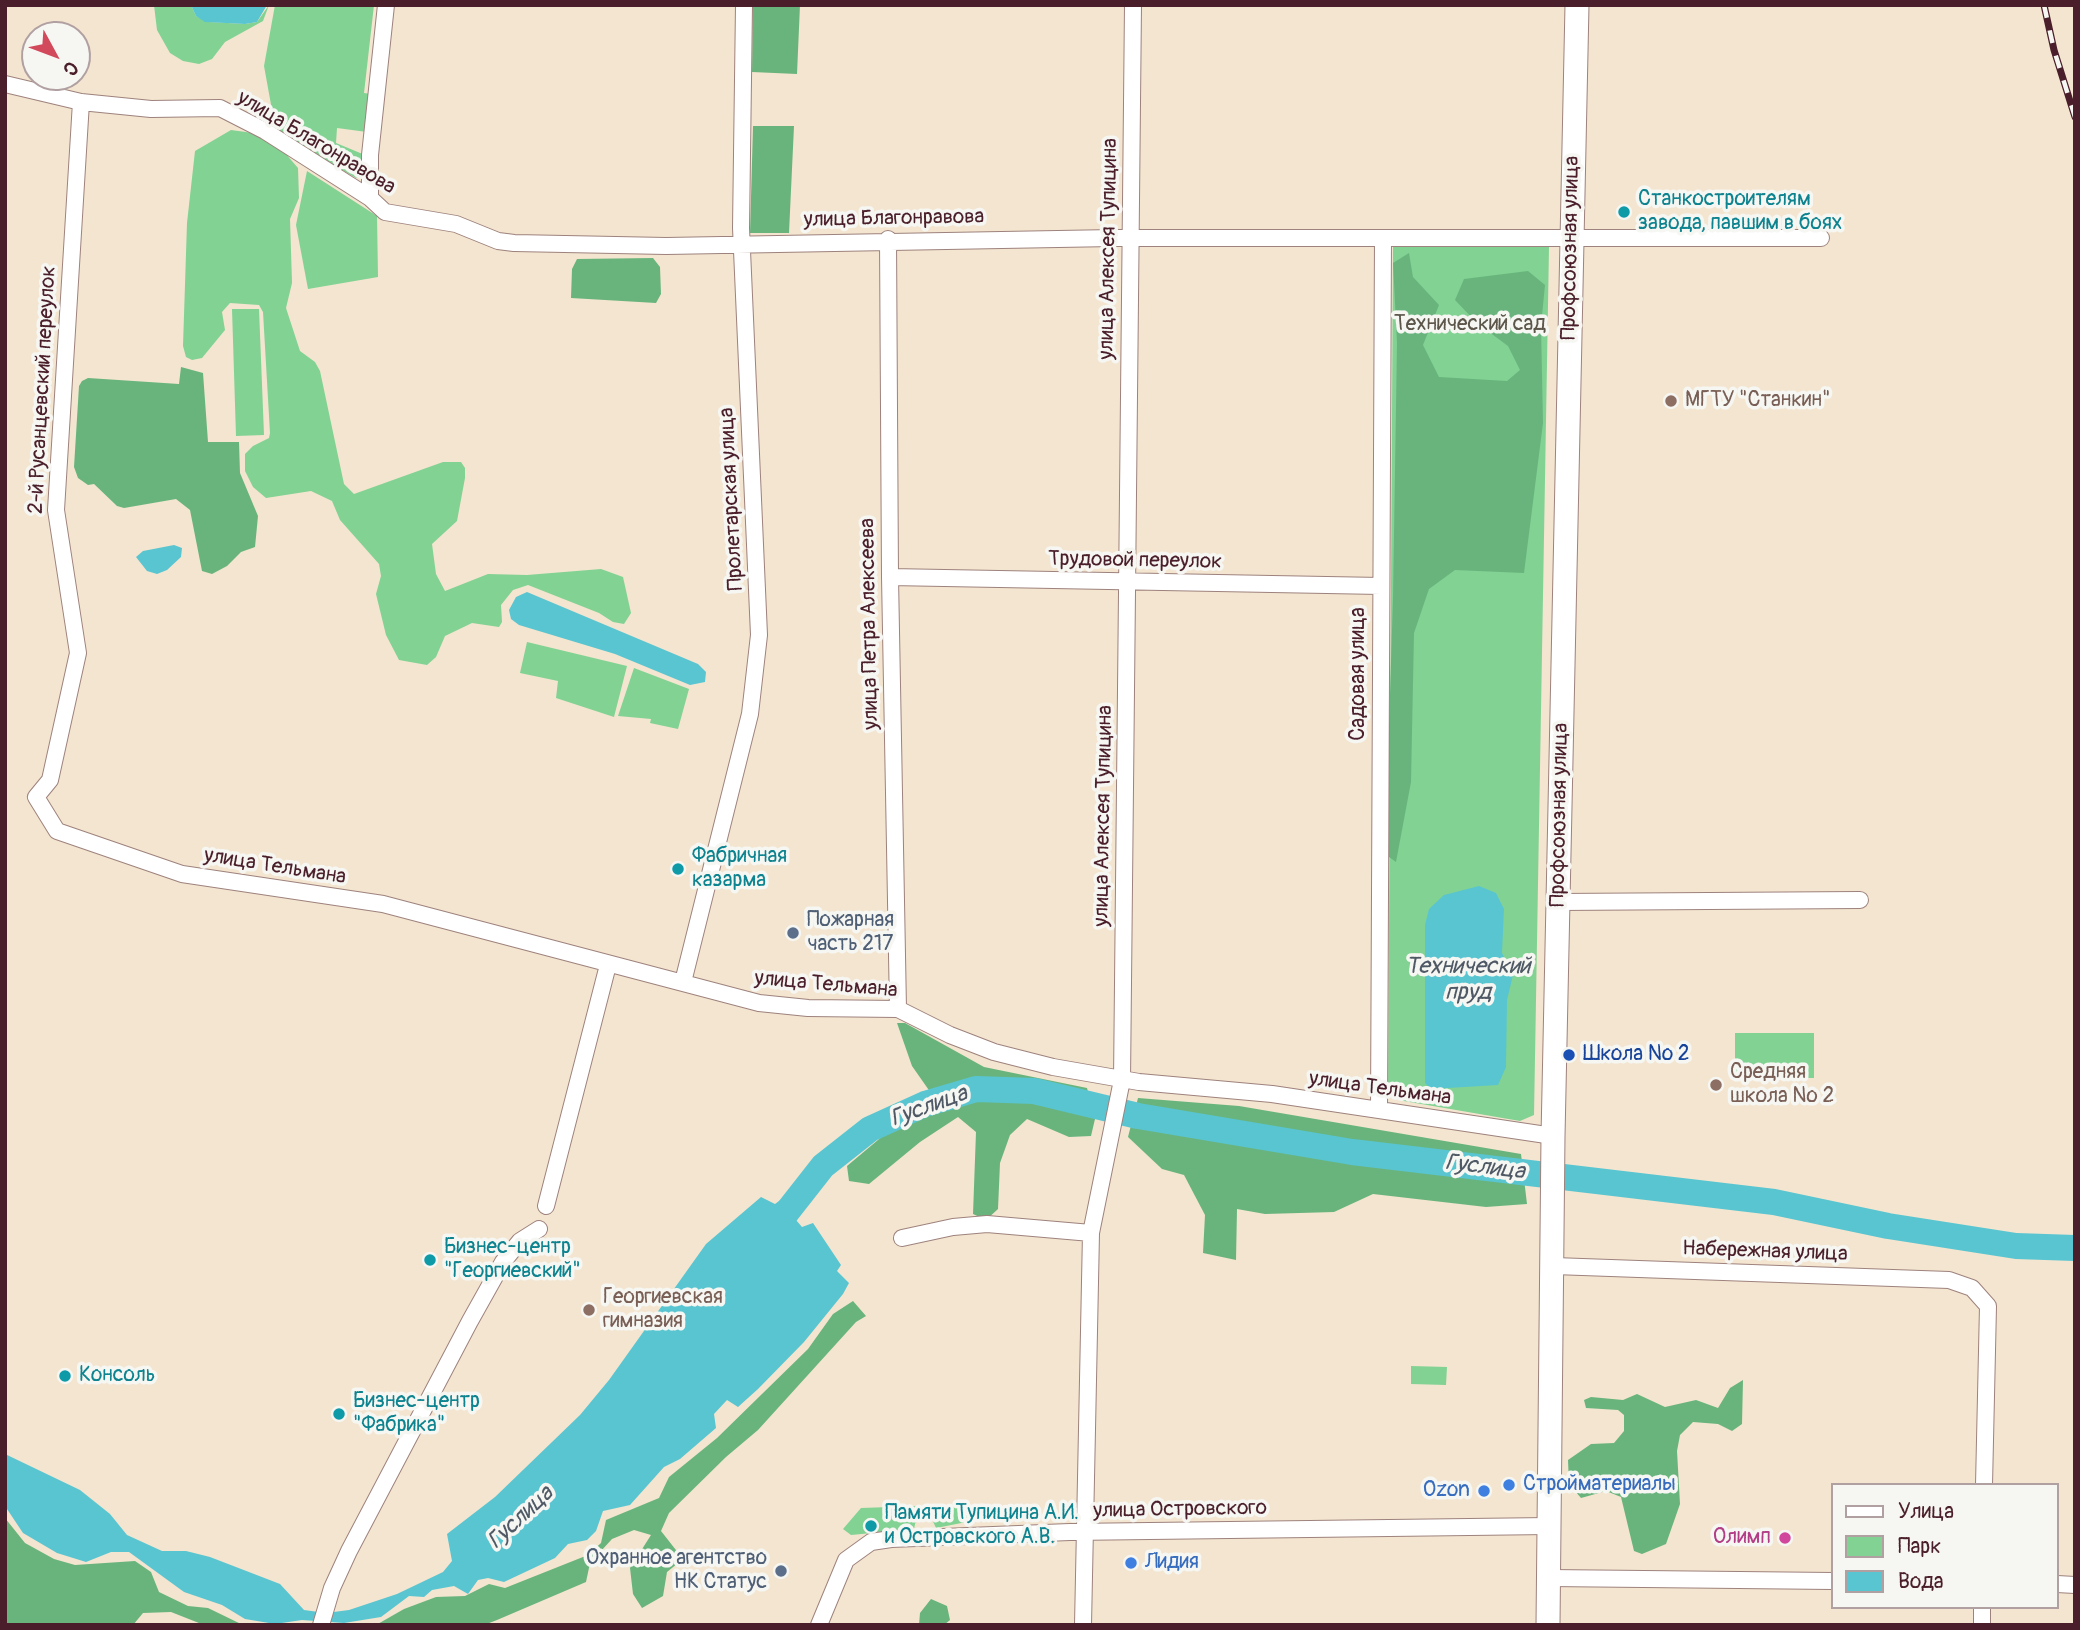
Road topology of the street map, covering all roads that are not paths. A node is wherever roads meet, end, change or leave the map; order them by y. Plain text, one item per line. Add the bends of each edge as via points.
1 (386, 5) edge
2 (744, 5) edge
3 (1133, 5) edge
4 (1577, 5) edge
5 (5, 84) edge
6 (81, 102) junction
7 (370, 198) junction
8 (1130, 238) junction
9 (1383, 238) junction
10 (1821, 238) dead end
11 (888, 239) junction
12 (1571, 239) junction
13 (742, 243) junction
14 (890, 578) junction
15 (1127, 583) junction
16 (1381, 586) junction
17 (36, 797) joint
18 (1860, 900) dead end
19 (1558, 902) junction
20 (608, 965) junction
21 (683, 982) junction
22 (898, 1009) junction
23 (1122, 1080) junction
24 (1379, 1109) junction
25 (1553, 1136) junction
26 (546, 1206) dead end
27 (539, 1229) dead end
28 (1091, 1233) junction
29 (902, 1238) dead end
30 (1554, 1266) junction
31 (1984, 1483) edge
32 (1549, 1526) junction
33 (1083, 1532) junction
34 (1549, 1578) junction
35 (1832, 1581) edge
36 (321, 1625) edge
37 (819, 1625) edge
38 (1083, 1625) edge
39 (1548, 1625) edge

1 - 7 street via 370,155
2 - 13 street, Пролетарская улица
3 - 8 street, улица Алексея Тупицина
4 - 12 main road, Профсоюзная улица
5 - 6 street, улица Благонравова
6 - 7 street, улица Благонравова via 220,108
6 - 17 street, 2-й Русанцевский переулок via 56,510 78,653 50,780
7 - 13 street, улица Благонравова via 386,212 456,224 506,242 566,246
8 - 9 street, улица Благонравова
8 - 11 street, улица Благонравова
8 - 15 street, улица Алексея Тупицина
9 - 12 street, улица Благонравова
9 - 16 street, Садовая улица
10 - 12 street, улица Благонравова
11 - 13 street, улица Благонравова
11 - 14 street, улица Петра Алексеева
12 - 19 main road, Профсоюзная улица
13 - 21 street, Пролетарская улица via 760,635 750,714
14 - 15 street, Трудовой переулок
14 - 22 street, улица Петра Алексеева
15 - 16 street, Трудовой переулок
15 - 23 street, улица Алексея Тупицина
16 - 24 street, Садовая улица
17 - 20 street, улица Тельмана via 57,831 182,874 383,904
18 - 19 street
19 - 25 main road, Профсоюзная улица
20 - 21 street, улица Тельмана
20 - 26 street
21 - 22 street, улица Тельмана via 759,1003
22 - 23 street, улица Тельмана via 994,1052
23 - 24 street, улица Тельмана
23 - 28 street, улица Алексея Тупицина
24 - 25 street, улица Тельмана
25 - 30 main road, Профсоюзная улица
27 - 36 street via 520,1241 503,1262 476,1309 332,1588
28 - 29 street via 987,1224
28 - 33 street, улица Алексея Тупицина
30 - 31 street, Набережная улица via 1949,1280 1972,1288 1988,1306
30 - 32 main road, Профсоюзная улица
32 - 33 street, улица Островского
32 - 34 main road, Профсоюзная улица
33 - 37 street, улица Островского via 871,1542 846,1560
33 - 38 street, улица Алексея Тупицина
34 - 35 street
34 - 39 main road, Профсоюзная улица

